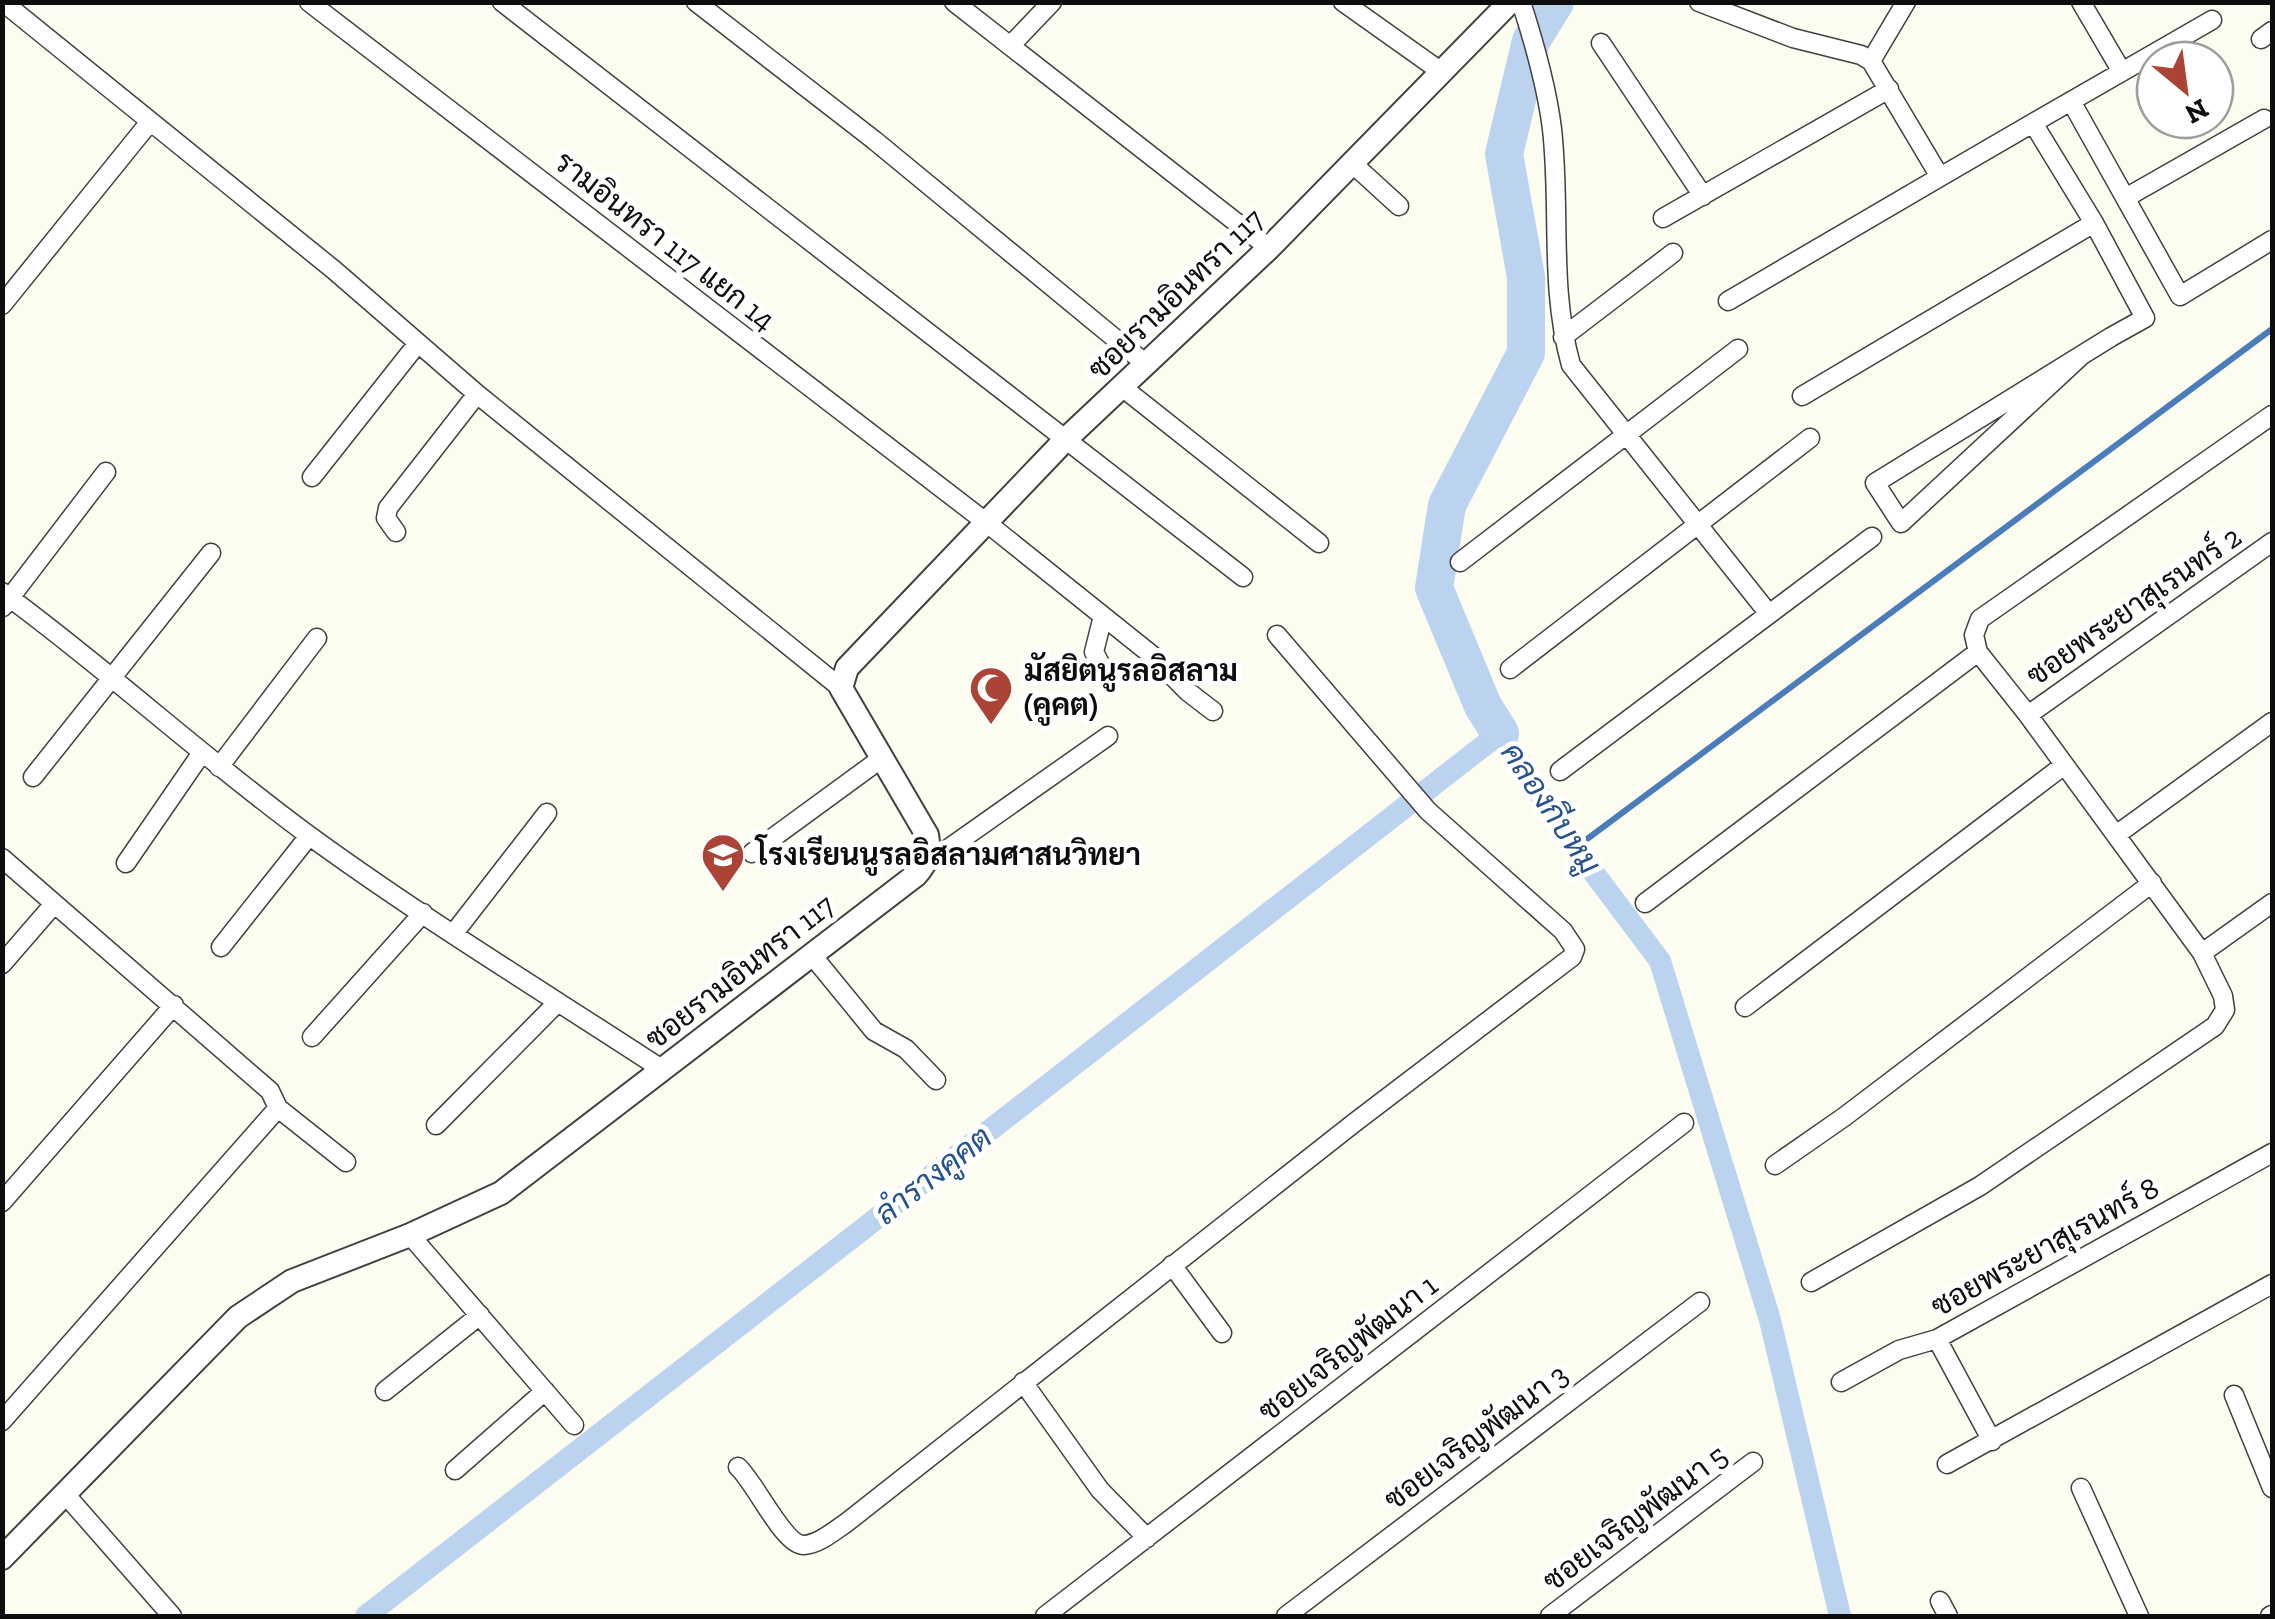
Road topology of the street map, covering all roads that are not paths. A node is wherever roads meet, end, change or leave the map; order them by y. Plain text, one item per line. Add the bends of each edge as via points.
1 (3, 2) edge
2 (309, 2) edge
3 (502, 2) edge
4 (696, 2) edge
5 (954, 2) edge
6 (1052, 2) edge
7 (1343, 2) edge
8 (1700, 2) edge
9 (1906, 2) edge
10 (2081, 2) edge
11 (1519, 8) edge
12 (2212, 20) dead end
13 (1601, 43) dead end
14 (1010, 46) junction
15 (1871, 61) junction
16 (1443, 72) junction
17 (2122, 72) junction
18 (1889, 89) junction
19 (2071, 101) junction
20 (2264, 119) dead end
21 (2033, 122) junction
22 (149, 123) junction
23 (1353, 164) junction
24 (1940, 177) junction
25 (1702, 196) junction
26 (2126, 198) junction
27 (1398, 206) dead end
28 (1663, 218) dead end
29 (2094, 223) junction
30 (2272, 240) edge
31 (1268, 248) junction
32 (1673, 253) dead end
33 (1728, 301) dead end
34 (2, 306) edge
35 (1563, 337) junction
36 (418, 343) junction
37 (1738, 349) dead end
38 (2082, 355) junction
39 (1146, 364) junction
40 (1122, 387) junction
41 (477, 394) junction
42 (1802, 396) dead end
43 (2272, 415) edge
44 (1625, 434) junction
45 (1810, 438) dead end
46 (1066, 439) junction
47 (106, 472) dead end
48 (312, 477) dead end
49 (987, 523) junction
50 (1698, 524) junction
51 (396, 532) dead end
52 (1872, 537) dead end
53 (2272, 542) edge
54 (1319, 543) dead end
55 (212, 552) dead end
56 (1460, 562) dead end
57 (1244, 577) dead end
58 (5, 599) edge
59 (1769, 614) junction
60 (1103, 616) junction
61 (1277, 635) dead end
62 (317, 638) dead end
63 (1978, 652) junction
64 (1510, 669) dead end
65 (114, 677) junction
66 (1107, 677) dead end
67 (841, 688) junction
68 (1213, 711) dead end
69 (2028, 714) junction
70 (2272, 722) edge
71 (1108, 736) dead end
72 (201, 754) junction
73 (882, 758) junction
74 (2062, 766) junction
75 (218, 768) junction
76 (1560, 771) dead end
77 (34, 777) dead end
78 (547, 813) dead end
79 (2116, 835) junction
80 (310, 836) junction
81 (752, 854) dead end
82 (2, 858) edge
83 (126, 864) dead end
84 (925, 865) junction
85 (2152, 883) junction
86 (1644, 902) dead end
87 (2272, 902) edge
88 (54, 904) junction
89 (423, 912) junction
90 (454, 932) junction
91 (221, 947) dead end
92 (2202, 953) junction
93 (811, 954) junction
94 (2, 964) edge
95 (558, 1002) junction
96 (174, 1005) junction
97 (1745, 1008) dead end
98 (312, 1037) dead end
99 (663, 1070) junction
100 (936, 1080) dead end
101 (278, 1108) junction
102 (1684, 1123) dead end
103 (436, 1125) dead end
104 (2272, 1153) edge
105 (346, 1162) dead end
106 (1775, 1165) dead end
107 (2, 1202) edge
108 (410, 1235) junction
109 (1172, 1265) junction
110 (1811, 1282) dead end
111 (2272, 1284) edge
112 (1700, 1302) dead end
113 (480, 1315) junction
114 (1222, 1333) dead end
115 (1937, 1338) junction
116 (1023, 1382) junction
117 (1841, 1382) dead end
118 (385, 1392) dead end
119 (546, 1392) junction
120 (2234, 1396) dead end
121 (2, 1421) edge
122 (574, 1425) dead end
123 (1992, 1441) junction
124 (1752, 1462) dead end
125 (1947, 1464) dead end
126 (738, 1466) dead end
127 (456, 1470) dead end
128 (2081, 1488) dead end
129 (2272, 1488) edge
130 (65, 1494) junction
131 (1147, 1538) junction
132 (2, 1558) edge
133 (172, 1616) edge
134 (1045, 1616) edge
135 (1286, 1616) edge
136 (1550, 1616) edge
137 (2139, 1616) edge

1 - 22 street
2 - 49 street, รามอินทรา 117 แยก 14
3 - 46 street
4 - 39 street
5 - 14 street
6 - 14 street
7 - 16 street
8 - 15 street
9 - 15 street
10 - 17 street
11 - 16 street, ซอยรามอินทรา 117
11 - 35 street via 1552,127
12 - 17 street
13 - 25 street
14 - 31 street
15 - 18 street
16 - 23 street, ซอยรามอินทรา 117
17 - 19 street
18 - 24 street
18 - 25 street
19 - 21 street
19 - 26 street
20 - 26 street
21 - 24 street
21 - 29 street
22 - 34 street
22 - 36 street
23 - 27 street
23 - 31 street, ซอยรามอินทรา 117
24 - 33 street
25 - 28 street
26 - 30 street via 2180,296
29 - 38 street via 2145,318
29 - 42 street
31 - 39 street, ซอยรามอินทรา 117
32 - 35 street
35 - 44 street via 1571,365
36 - 41 street
36 - 48 street
37 - 44 street
38 - 38 street via 1875,483 1901,524 1957,472
39 - 40 street, ซอยรามอินทรา 117
40 - 46 street, ซอยรามอินทรา 117
40 - 54 street
41 - 51 street via 388,508 386,518
41 - 67 street
43 - 63 street via 1980,619 1974,635
44 - 50 street
44 - 56 street
45 - 50 street
46 - 49 street, ซอยรามอินทรา 117
46 - 57 street
47 - 58 street
49 - 60 street, รามอินทรา 117 แยก 14
49 - 67 street, ซอยรามอินทรา 117 via 847,668
50 - 59 street
50 - 64 street
52 - 59 street
53 - 69 street, ซอยพระยาสุเรนทร์ 2
55 - 65 street
58 - 65 street
59 - 76 street
60 - 66 street via 1094,652
60 - 68 street, รามอินทรา 117 แยก 14
61 - 109 street via 1428,810 1576,949
62 - 75 street
63 - 69 street
63 - 86 street
65 - 72 street
65 - 77 street
67 - 73 street
69 - 74 street
70 - 79 street
71 - 84 street
72 - 75 street
72 - 83 street
73 - 81 street
73 - 84 street via 926,835
74 - 79 street
74 - 97 street
75 - 80 street
78 - 90 street
79 - 85 street
80 - 89 street
80 - 91 street
82 - 88 street
84 - 93 street, ซอยรามอินทรา 117
85 - 92 street
85 - 106 street
87 - 92 street
88 - 94 street
88 - 96 street
89 - 90 street
89 - 98 street
90 - 95 street
92 - 110 street via 2223,996 2225,1010 2215,1026 1980,1186
93 - 99 street, ซอยรามอินทรา 117
93 - 100 street via 874,1031 906,1049
95 - 99 street
95 - 103 street
96 - 101 street via 270,1091
96 - 107 street
99 - 108 street, ซอยรามอินทรา 117 via 501,1193
101 - 105 street
101 - 121 street
102 - 131 street, ซอยเจริญพัฒนา 1
104 - 115 street, ซอยพระยาสุเรนทร์ 8
108 - 113 street
108 - 130 street, ซอยรามอินทรา 117 via 260,1300
109 - 114 street
109 - 116 street
111 - 123 street
112 - 135 street, ซอยเจริญพัฒนา 3
113 - 118 street
113 - 119 street
115 - 117 street, ซอยพระยาสุเรนทร์ 8
115 - 123 street
116 - 126 street via 846,1523 806,1545 794,1544 783,1532
116 - 131 street via 1100,1490
119 - 122 street
119 - 127 street
120 - 129 street
123 - 125 street
124 - 136 street, ซอยเจริญพัฒนา 5
128 - 137 street
130 - 132 street, ซอยรามอินทรา 117
130 - 133 street
131 - 134 street, ซอยเจริญพัฒนา 1

